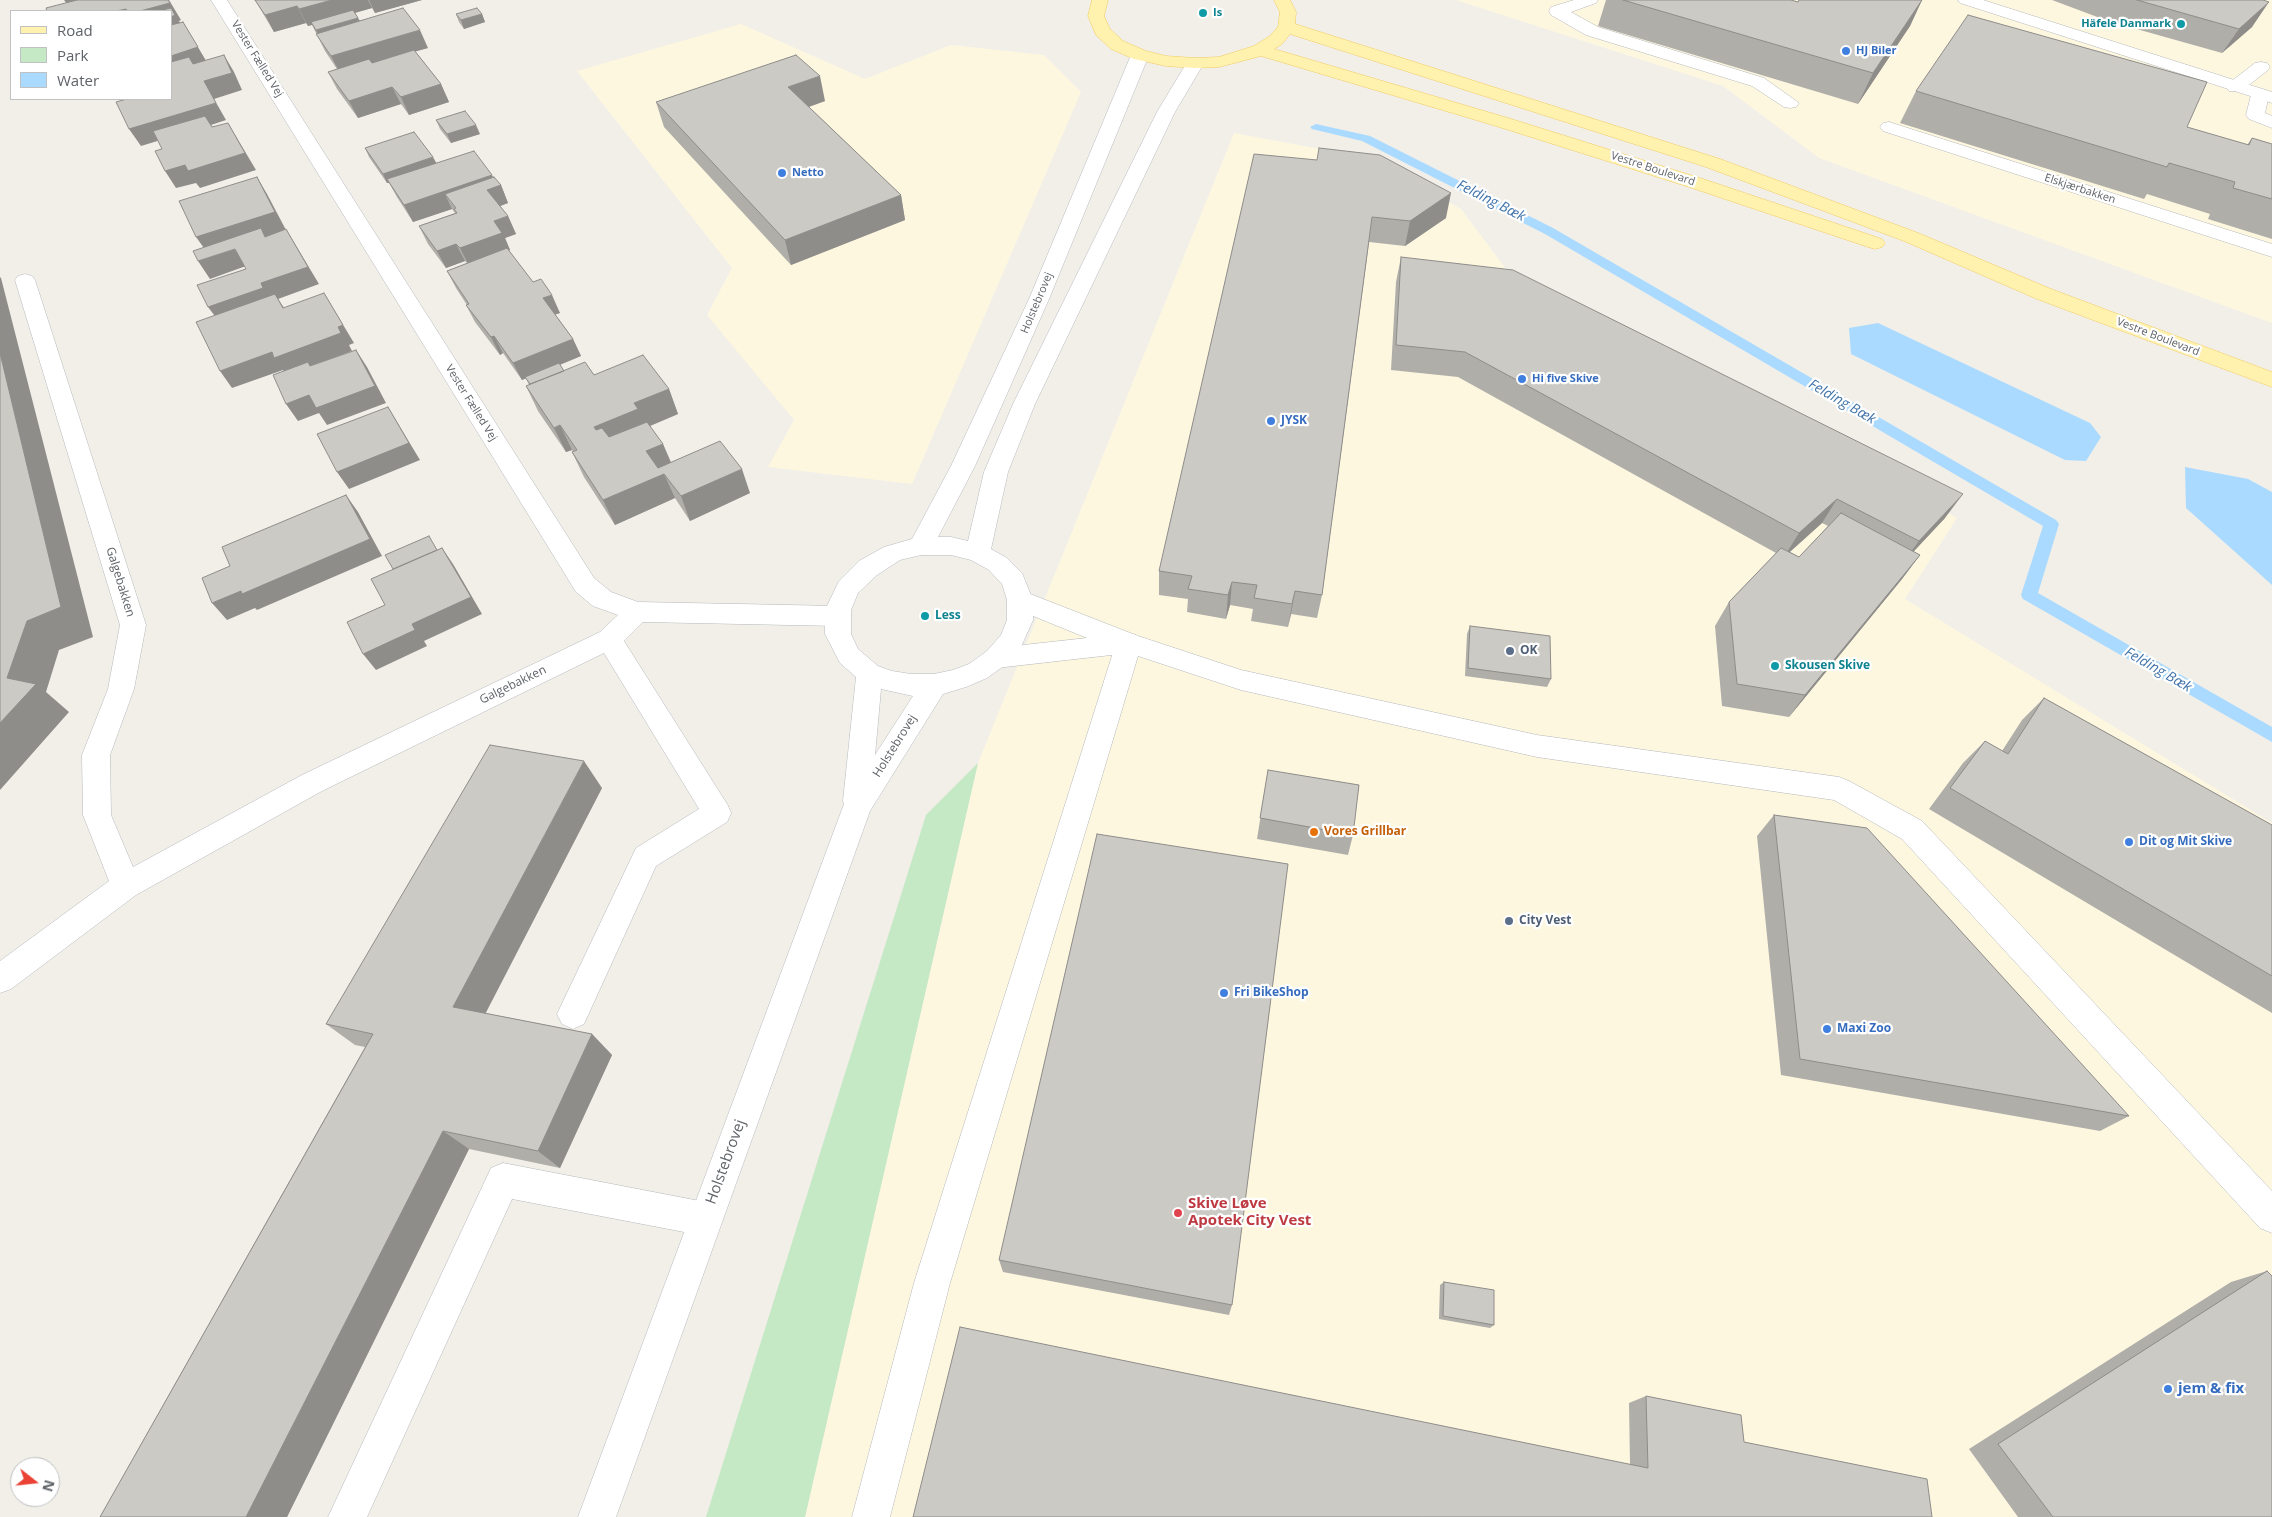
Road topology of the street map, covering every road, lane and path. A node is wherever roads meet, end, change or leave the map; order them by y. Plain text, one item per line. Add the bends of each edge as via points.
1 (220, 0) edge
2 (1098, 0) edge
3 (1282, 0) edge
4 (1590, 0) edge
5 (1966, 0) edge
6 (1286, 27) junction
7 (1260, 50) junction
8 (1140, 55) junction
9 (1196, 63) junction
10 (2260, 67) dead end
11 (2235, 87) junction
12 (2266, 97) edge
13 (1790, 103) dead end
14 (2272, 123) edge
15 (1889, 127) dead end
16 (2272, 251) edge
17 (25, 280) dead end
18 (2044, 294) junction
19 (2272, 380) edge
20 (921, 546) junction
21 (978, 553) junction
22 (1020, 600) junction
23 (636, 612) junction
24 (838, 616) junction
25 (609, 639) junction
26 (1129, 644) junction
27 (996, 658) junction
28 (869, 673) junction
29 (934, 685) junction
30 (857, 807) junction
31 (126, 886) junction
32 (0, 979) edge
33 (573, 1014) dead end
34 (2272, 1216) edge
35 (705, 1219) junction
36 (347, 1517) edge
37 (597, 1517) edge
38 (872, 1517) edge

1 - 23 street, Vester Fælled Vej via 585,585 602,598
2 - 8 main road via 1096,16 1102,31 1117,45
3 - 6 main road via 1288,12
4 - 13 street via 1557,11 1592,31 1758,82
5 - 11 street
6 - 7 main road via 1276,40
6 - 18 main road, Vestre Boulevard via 1713,163 1911,237
7 - 9 main road via 1219,62
7 - 18 main road, Vestre Boulevard via 1502,122 1909,254
8 - 9 main road
8 - 20 street, Holstebrovej via 1039,299 963,466
9 - 21 street via 1166,112 1024,404 996,472
10 - 11 street
11 - 12 street
12 - 14 street via 2255,116
15 - 16 street, Elskjærbakken
17 - 31 street, Galgebakken via 133,626 122,689 96,755 97,815
18 - 19 main road, Vestre Boulevard
20 - 21 street via 951,546
20 - 24 street via 893,553 868,568 848,588
21 - 22 street via 998,564 1013,580
22 - 26 street
22 - 27 street via 1020,620 1012,640
23 - 24 street, Vester Fælled Vej
23 - 25 street, Galgebakken
24 - 28 street via 838,634 849,656
25 - 31 street, Galgebakken via 312,783
25 - 33 street via 717,813 646,857
26 - 27 street
26 - 34 street via 1241,680 1536,746 1839,790 1912,830
26 - 38 street via 932,1283
27 - 29 street via 978,671
28 - 29 street via 889,681
28 - 30 street, Holstebrovej
29 - 30 street, Holstebrovej
30 - 35 street, Holstebrovej
31 - 32 street, Galgebakken
35 - 36 street via 503,1180
35 - 37 street, Holstebrovej

